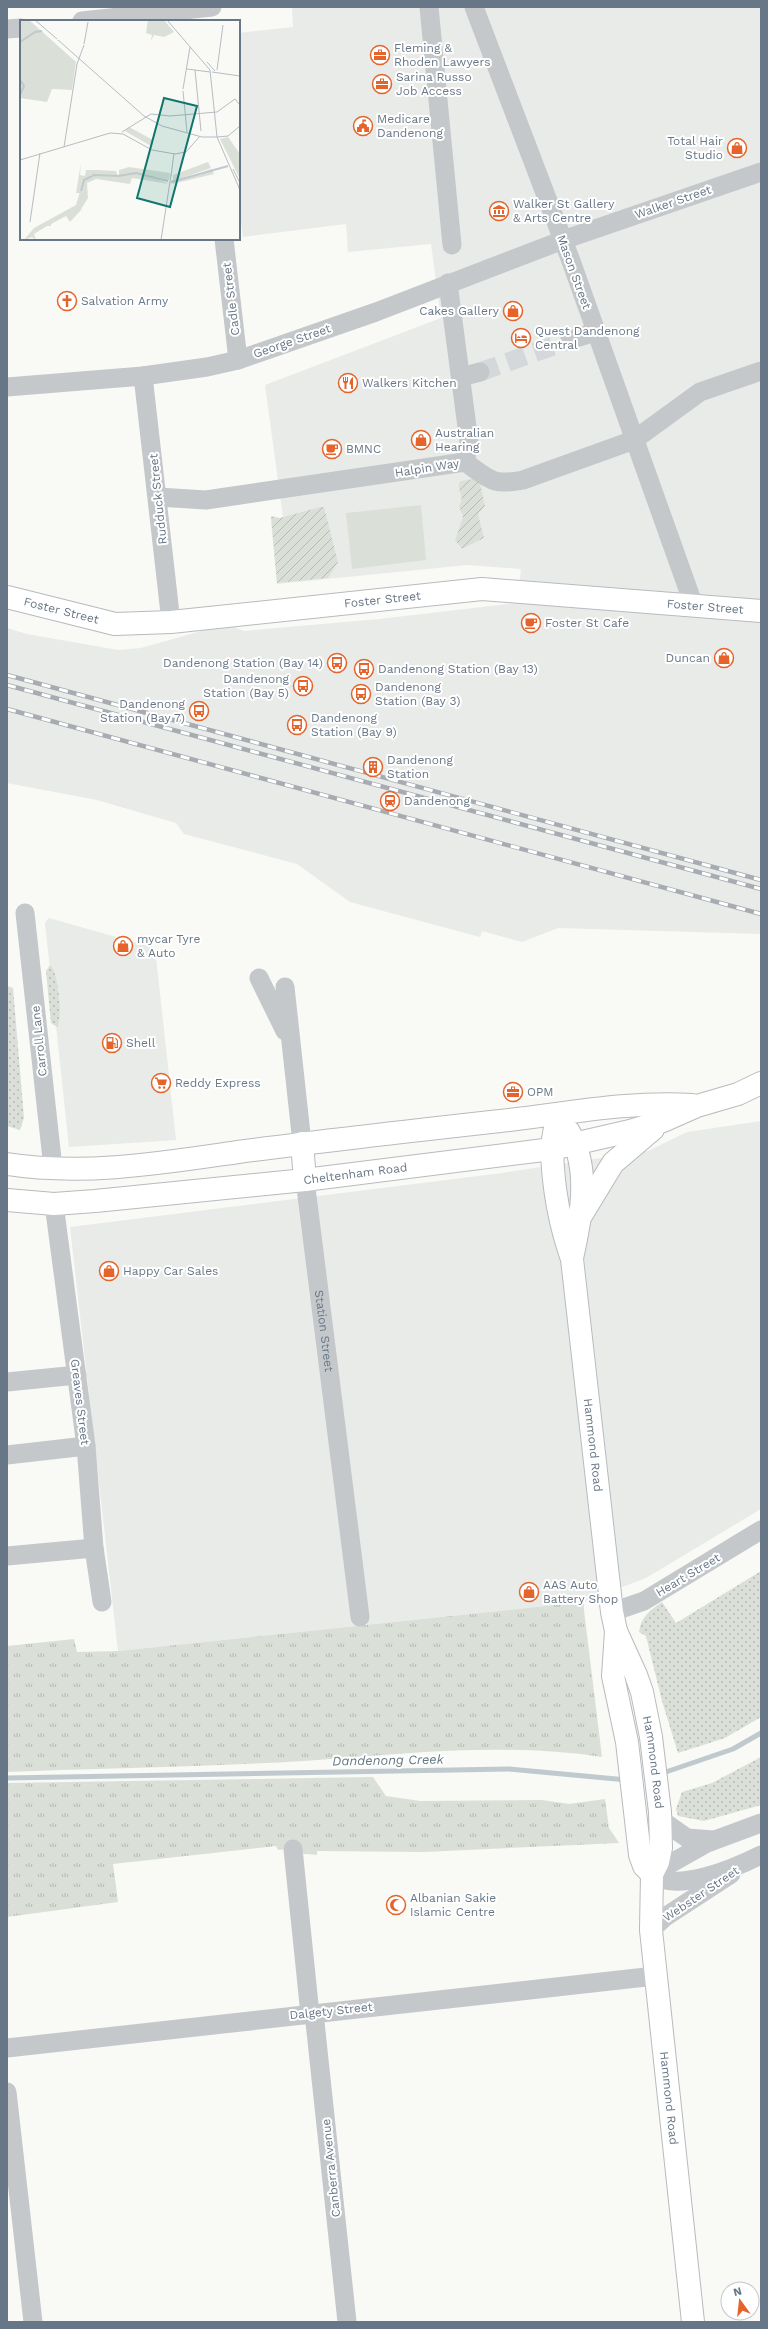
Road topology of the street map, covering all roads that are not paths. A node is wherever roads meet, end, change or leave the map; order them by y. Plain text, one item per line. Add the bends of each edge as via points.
1 (429, 7) edge
2 (474, 7) edge
3 (204, 12) edge
4 (96, 20) edge
5 (20, 28) edge
6 (7, 29) edge
7 (761, 172) edge
8 (224, 240) edge
9 (563, 240) junction
10 (452, 245) dead end
11 (448, 283) junction
12 (595, 332) junction
13 (570, 340) tunnel mouth
14 (238, 360) junction
15 (761, 371) edge
16 (480, 372) tunnel mouth
17 (143, 376) junction
18 (462, 377) junction
19 (7, 387) edge
20 (634, 440) junction
21 (467, 455) junction
22 (158, 497) junction
23 (7, 597) edge
24 (694, 606) junction
25 (761, 610) edge
26 (172, 622) junction
27 (25, 913) dead end
28 (259, 978) dead end
29 (285, 987) dead end
30 (291, 1043) junction
31 (761, 1083) edge
32 (697, 1106) junction
33 (558, 1114) junction
34 (663, 1121) junction
35 (302, 1143) junction
36 (576, 1144) junction
37 (552, 1149) junction
38 (7, 1164) edge
39 (53, 1168) junction
40 (305, 1180) junction
41 (7, 1200) edge
42 (54, 1204) junction
43 (580, 1217) junction
44 (572, 1259) junction
45 (76, 1375) junction
46 (7, 1382) edge
47 (86, 1446) junction
48 (7, 1455) edge
49 (761, 1530) edge
50 (94, 1548) junction
51 (7, 1556) edge
52 (102, 1602) dead end
53 (360, 1617) dead end
54 (614, 1622) junction
55 (660, 1816) junction
56 (761, 1823) edge
57 (713, 1840) junction
58 (293, 1849) dead end
59 (757, 1857) edge
60 (652, 1874) junction
61 (651, 1930) junction
62 (655, 1976) junction
63 (312, 2013) junction
64 (7, 2048) edge
65 (7, 2092) edge
66 (33, 2322) edge
67 (347, 2322) edge
68 (693, 2322) edge

1 - 10 street
2 - 9 street, Mason Street
3 - 4 street
5 - 6 street
7 - 9 street, Walker Street
8 - 14 street, Cadle Street
9 - 11 street, George Street
9 - 12 street, Mason Street
11 - 14 street, George Street
11 - 18 street
12 - 13 street
12 - 20 street, Mason Street
14 - 17 street, George Street
15 - 20 street, Halpin Way via 700,392
16 - 18 street
17 - 19 street, George Street
17 - 22 street, Rudduck Street
18 - 21 street
20 - 21 street, Halpin Way via 509,483 493,482
20 - 24 street, Mason Street
21 - 22 street, Halpin Way via 206,500
22 - 26 street, Rudduck Street
23 - 26 main road, Foster Street via 115,624
24 - 25 main road, Foster Street
24 - 26 main road, Foster Street via 482,589
27 - 39 street, Carroll Lane
28 - 30 street, Station Street
29 - 30 street, Station Street
30 - 35 street, Station Street
31 - 32 main road, Cheltenham Road via 738,1094
32 - 33 main road, Cheltenham Road via 649,1105
32 - 34 main road, Cheltenham Road
33 - 35 main road, Cheltenham Road
33 - 36 main road
33 - 37 main road, Hammond Road
34 - 36 main road, Cheltenham Road
34 - 43 main road via 613,1162
35 - 39 main road, Cheltenham Road via 134,1166
35 - 40 main road, Station Street
36 - 37 main road, Cheltenham Road
36 - 43 main road, Hammond Road via 581,1178
37 - 40 main road, Cheltenham Road
37 - 44 main road, Hammond Road via 560,1217
38 - 39 main road, Cheltenham Road
39 - 42 main road
40 - 42 main road, Cheltenham Road
40 - 53 street, Station Street
41 - 42 main road, Cheltenham Road
42 - 45 street, Greaves Street
43 - 44 main road, Hammond Road
44 - 54 main road, Hammond Road
45 - 46 street
45 - 47 street, Greaves Street
47 - 48 street
47 - 50 street, Greaves Street
49 - 54 street, Heart Street
50 - 51 street
50 - 52 street, Greaves Street
54 - 55 main road, Hammond Road via 636,1675 645,1705
54 - 60 main road, Hammond Road via 613,1676 627,1742 640,1855 644,1866
55 - 57 street via 687,1838
55 - 60 main road, Hammond Road via 661,1851
56 - 57 street
57 - 60 street
58 - 63 street, Canberra Avenue
59 - 60 street, Webster Street via 700,1878 664,1880
59 - 61 street, Webster Street via 665,1917
60 - 61 main road, Hammond Road
61 - 62 main road, Hammond Road
62 - 63 street, Dalgety Street
62 - 68 main road, Hammond Road
63 - 64 street, Dalgety Street
63 - 67 street, Canberra Avenue
65 - 66 street

